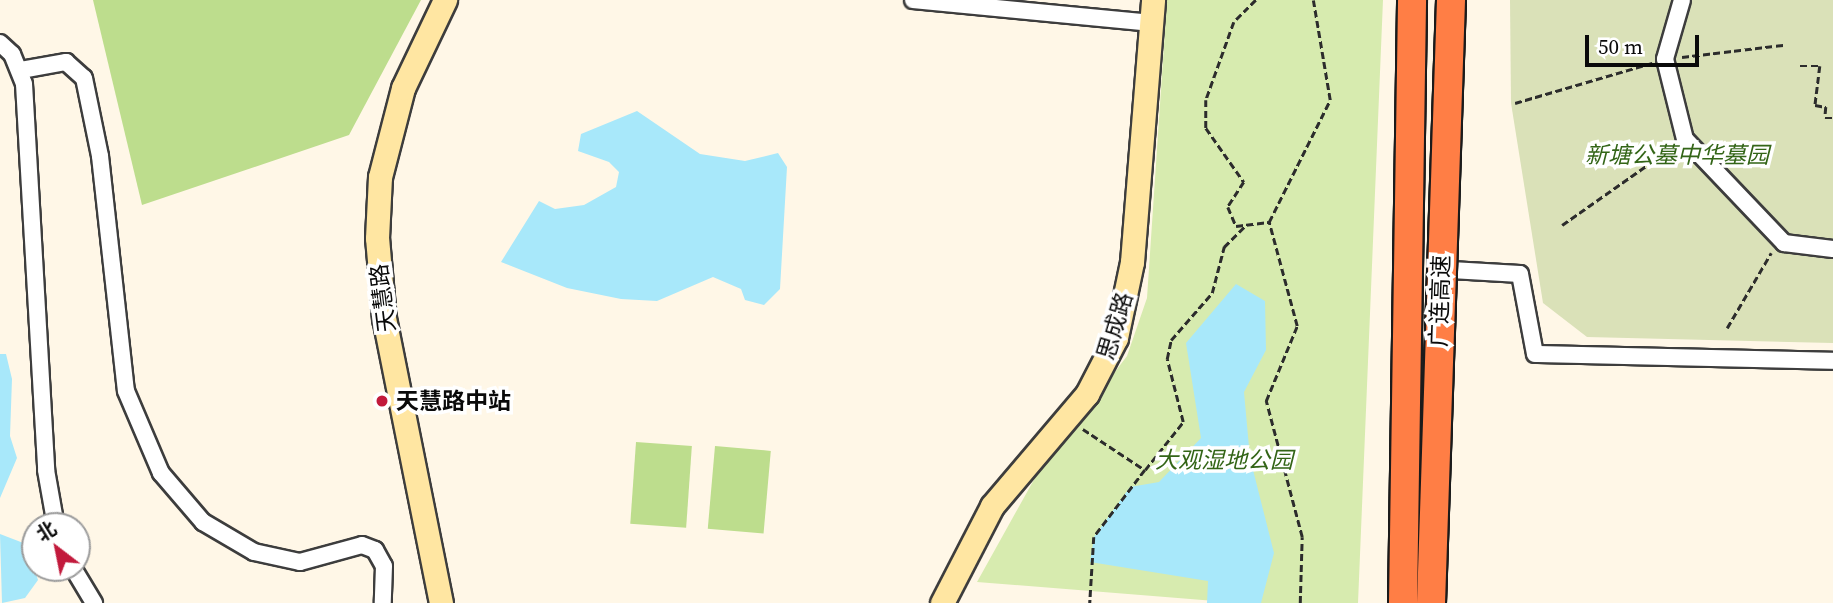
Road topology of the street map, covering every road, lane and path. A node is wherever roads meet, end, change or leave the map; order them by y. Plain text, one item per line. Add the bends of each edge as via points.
1 (445, 0) edge
2 (913, 0) edge
3 (1256, 0) edge
4 (1313, 0) edge
5 (1412, 0) edge
6 (1451, 0) edge
7 (1682, 0) edge
8 (1152, 11) edge
9 (0, 43) edge
10 (1783, 45) dead end
11 (1665, 59) junction
12 (1800, 66) dead end
13 (21, 70) junction
14 (1516, 103) dead end
15 (1833, 118) edge
16 (1685, 139) junction
17 (1269, 222) junction
18 (1246, 224) junction
19 (1562, 225) dead end
20 (1779, 238) junction
21 (1833, 249) edge
22 (1451, 270) dead end
23 (1727, 328) dead end
24 (1833, 361) edge
25 (1066, 417) junction
26 (1145, 470) junction
27 (54, 512) edge
28 (80, 582) edge
29 (90, 600) edge
30 (383, 603) edge
31 (441, 603) edge
32 (942, 603) edge
33 (1090, 603) edge
34 (1300, 603) edge
35 (1403, 603) edge
36 (1431, 603) edge

1 - 31 street, 天慧路 via 403,88 380,177 377,237 384,319
2 - 8 street
3 - 18 path via 1234,22 1206,100 1206,128 1244,182 1228,207 1236,226
4 - 17 path via 1330,100
5 - 35 highway, 广连高速, bridge
6 - 36 highway, 广连高速, bridge
7 - 11 street
8 - 25 street, 思成路 via 1124,310 1107,360
9 - 13 street
10 - 11 path
11 - 14 path
11 - 16 street
12 - 15 path via 1820,66 1815,106 1826,107 1825,118
13 - 27 street via 46,470
13 - 30 street via 66,62 84,78 100,156 126,391 161,473 212,529 269,558 300,562 362,545 374,550 384,566
16 - 19 path
16 - 20 street
17 - 18 path
17 - 34 path via 1297,326 1266,401 1302,537
18 - 26 path via 1224,247 1212,293 1171,340 1167,359 1183,422
20 - 21 street
20 - 23 path
22 - 24 street via 1520,274 1535,354
25 - 26 path
25 - 32 street, 思成路 via 992,506
26 - 33 path via 1094,537
28 - 29 street

